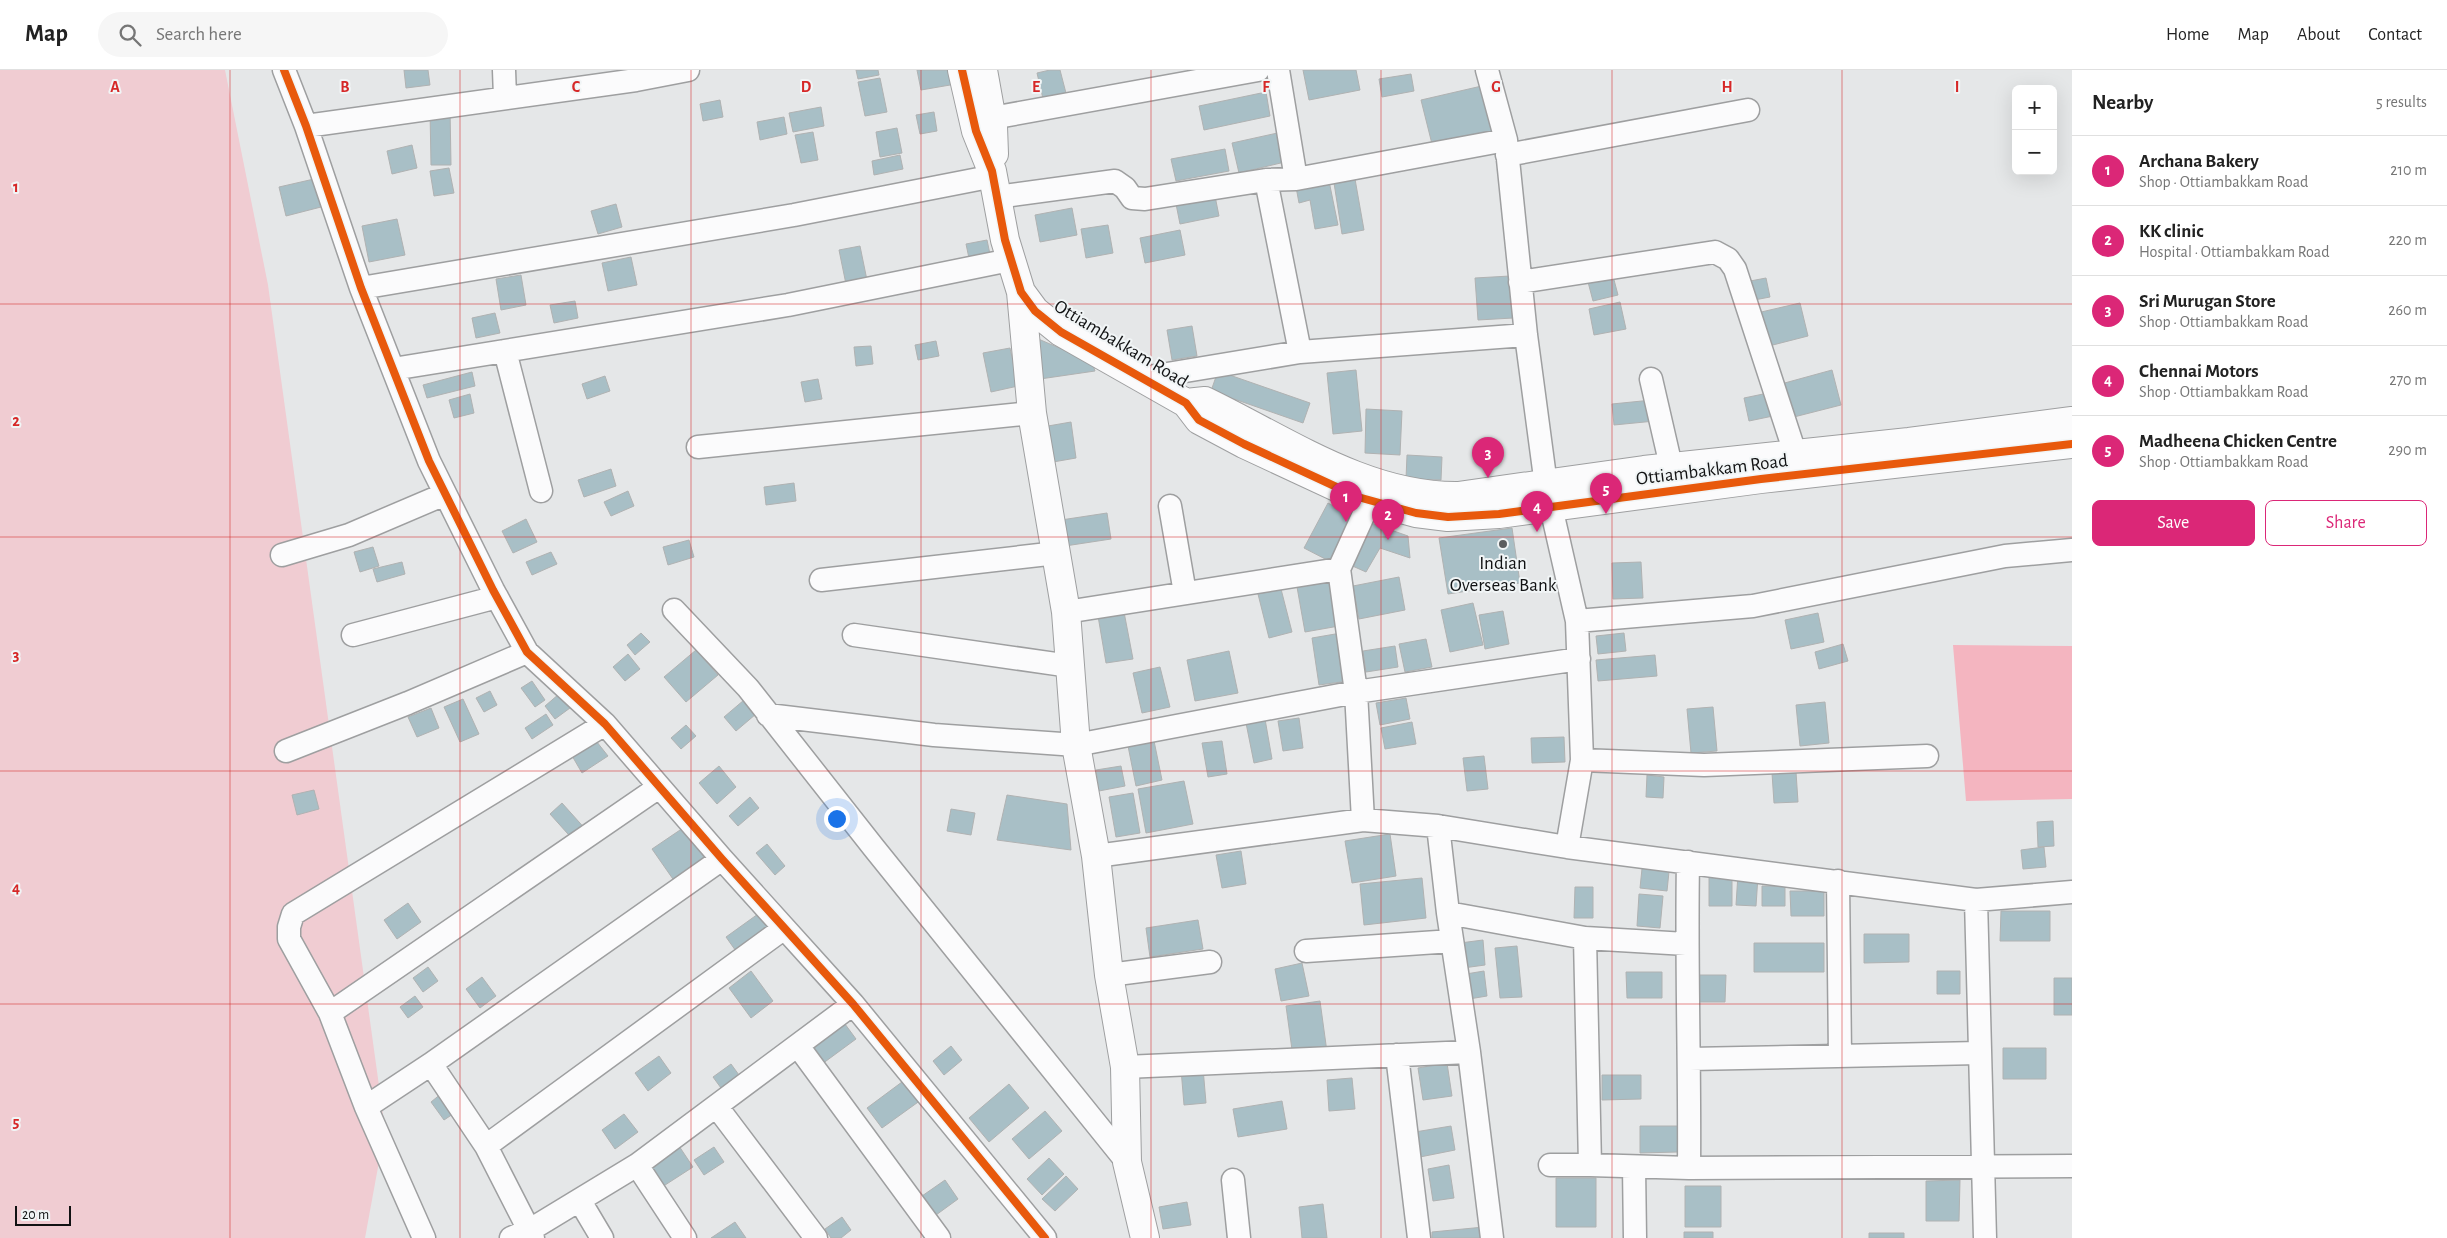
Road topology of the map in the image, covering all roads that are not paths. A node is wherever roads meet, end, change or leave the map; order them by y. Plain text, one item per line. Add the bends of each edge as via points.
1 (284, 70) edge
2 (504, 70) edge
3 (688, 70) edge
4 (962, 70) edge
5 (983, 70) edge
6 (1258, 70) edge
7 (1278, 70) edge
8 (1487, 70) edge
9 (636, 75) edge
10 (505, 97) junction
11 (1748, 110) dead end
12 (992, 118) junction
13 (306, 126) junction
14 (1506, 148) junction
15 (1296, 179) junction
16 (1266, 180) junction
17 (994, 181) junction
18 (1010, 260) junction
19 (1520, 282) junction
20 (361, 288) junction
21 (1021, 292) junction
22 (1526, 335) junction
23 (505, 351) junction
24 (1300, 352) junction
25 (393, 369) junction
26 (1142, 378) junction
27 (1651, 380) dead end
28 (1032, 414) junction
29 (2072, 421) edge
30 (2072, 444) edge
31 (698, 447) dead end
32 (1795, 453) junction
33 (1671, 466) junction
34 (541, 491) dead end
35 (1374, 492) junction
36 (445, 494) junction
37 (1549, 496) junction
38 (1170, 506) dead end
39 (2072, 550) edge
40 (1057, 553) junction
41 (282, 555) dead end
42 (1339, 569) junction
43 (822, 580) dead end
44 (1185, 594) junction
45 (497, 597) junction
46 (674, 610) dead end
47 (1066, 612) junction
48 (1577, 621) junction
49 (353, 635) dead end
50 (854, 635) dead end
51 (527, 652) junction
52 (1579, 659) junction
53 (1070, 666) junction
54 (1356, 692) junction
55 (768, 715) junction
56 (605, 724) junction
57 (1076, 745) junction
58 (286, 751) dead end
59 (1927, 756) dead end
60 (1582, 760) junction
61 (659, 787) junction
62 (1363, 820) junction
63 (1438, 826) junction
64 (1567, 847) junction
65 (1096, 856) junction
66 (722, 860) junction
67 (1688, 862) junction
68 (1838, 881) junction
69 (2072, 892) edge
70 (1976, 900) junction
71 (1448, 913) junction
72 (783, 929) junction
73 (1585, 938) junction
74 (1452, 941) junction
75 (1686, 944) junction
76 (1306, 951) dead end
77 (1210, 962) dead end
78 (1109, 975) junction
79 (853, 1004) junction
80 (330, 1013) junction
81 (798, 1046) junction
82 (1469, 1052) junction
83 (1979, 1053) junction
84 (1397, 1055) junction
85 (1840, 1056) junction
86 (1690, 1059) junction
87 (431, 1064) junction
88 (1126, 1067) junction
89 (366, 1107) junction
90 (717, 1107) junction
91 (486, 1146) junction
92 (1127, 1162) junction
93 (637, 1165) junction
94 (1550, 1165) dead end
95 (1590, 1165) junction
96 (1982, 1166) junction
97 (2072, 1166) edge
98 (1634, 1167) junction
99 (1689, 1168) junction
100 (1233, 1180) dead end
101 (580, 1201) junction
102 (525, 1235) edge
103 (424, 1238) edge
104 (602, 1238) edge
105 (685, 1238) edge
106 (816, 1238) edge
107 (939, 1238) edge
108 (1045, 1238) edge
109 (1145, 1238) edge
110 (1239, 1238) edge
111 (1419, 1238) edge
112 (1492, 1238) edge
113 (1635, 1238) edge
114 (1985, 1238) edge

1 - 13 street
2 - 10 street
3 - 9 street
4 - 17 street, Ottiambakkam Road via 976,131
5 - 12 street, Ottiambakkam Road
6 - 12 street
7 - 15 street
8 - 14 street
9 - 10 street
10 - 13 street
11 - 14 street
12 - 17 street, Ottiambakkam Road
13 - 20 street
14 - 15 street
14 - 19 street
15 - 16 street
16 - 17 street via 1145,199 1132,198 1115,181
16 - 24 street
17 - 18 street, Ottiambakkam Road
17 - 20 street
18 - 21 street, Ottiambakkam Road
18 - 23 street via 788,305
19 - 22 street
19 - 32 street via 1715,252 1728,260 1735,269
20 - 25 street
21 - 26 street, Ottiambakkam Road via 1035,312 1061,332
21 - 28 street
22 - 24 street
22 - 37 street
23 - 25 street
23 - 34 street
24 - 26 street
25 - 36 street
26 - 35 street, Ottiambakkam Road via 1186,402 1204,402 1361,478
27 - 33 street
28 - 31 street
28 - 40 street
29 - 32 street, Ottiambakkam Road
30 - 37 street, Ottiambakkam Road via 1761,479
32 - 33 street, Ottiambakkam Road
33 - 37 street, Ottiambakkam Road
35 - 37 street, Ottiambakkam Road via 1399,491 1432,496
35 - 42 street
36 - 41 street via 349,535
36 - 45 street
37 - 48 street
38 - 44 street
39 - 48 street via 2005,556 1753,606
40 - 43 street
40 - 47 street
42 - 44 street
42 - 54 street
44 - 47 street
45 - 49 street
45 - 51 street
46 - 55 street via 748,688
47 - 53 street
48 - 52 street
50 - 53 street
51 - 56 street
51 - 58 street
52 - 54 street
52 - 60 street
53 - 57 street
54 - 57 street
54 - 62 street
55 - 57 street via 934,735
55 - 92 street
56 - 61 street
56 - 80 street via 293,914 288,927 289,939
57 - 65 street
59 - 60 street via 1704,765
60 - 64 street
61 - 66 street
61 - 80 street
62 - 63 street
62 - 65 street
63 - 64 street
63 - 71 street
64 - 67 street
65 - 78 street
66 - 72 street
66 - 87 street
67 - 68 street
67 - 75 street
68 - 70 street
68 - 85 street
69 - 70 street
70 - 83 street
71 - 73 street
71 - 74 street
72 - 79 street
72 - 91 street
73 - 75 street
73 - 95 street
74 - 76 street
74 - 82 street
75 - 86 street
77 - 78 street
78 - 88 street
79 - 81 street
79 - 108 street
80 - 89 street
81 - 90 street
81 - 107 street
82 - 84 street
82 - 112 street
83 - 85 street
83 - 96 street
84 - 88 street
84 - 111 street
85 - 86 street
86 - 99 street
87 - 89 street
87 - 91 street
88 - 92 street
89 - 103 street
90 - 93 street
90 - 106 street
91 - 102 street
92 - 109 street
93 - 101 street
93 - 105 street
94 - 95 street
95 - 98 street
96 - 97 street
96 - 99 street
96 - 114 street
98 - 99 street
98 - 113 street
100 - 110 street
101 - 102 street
101 - 104 street

